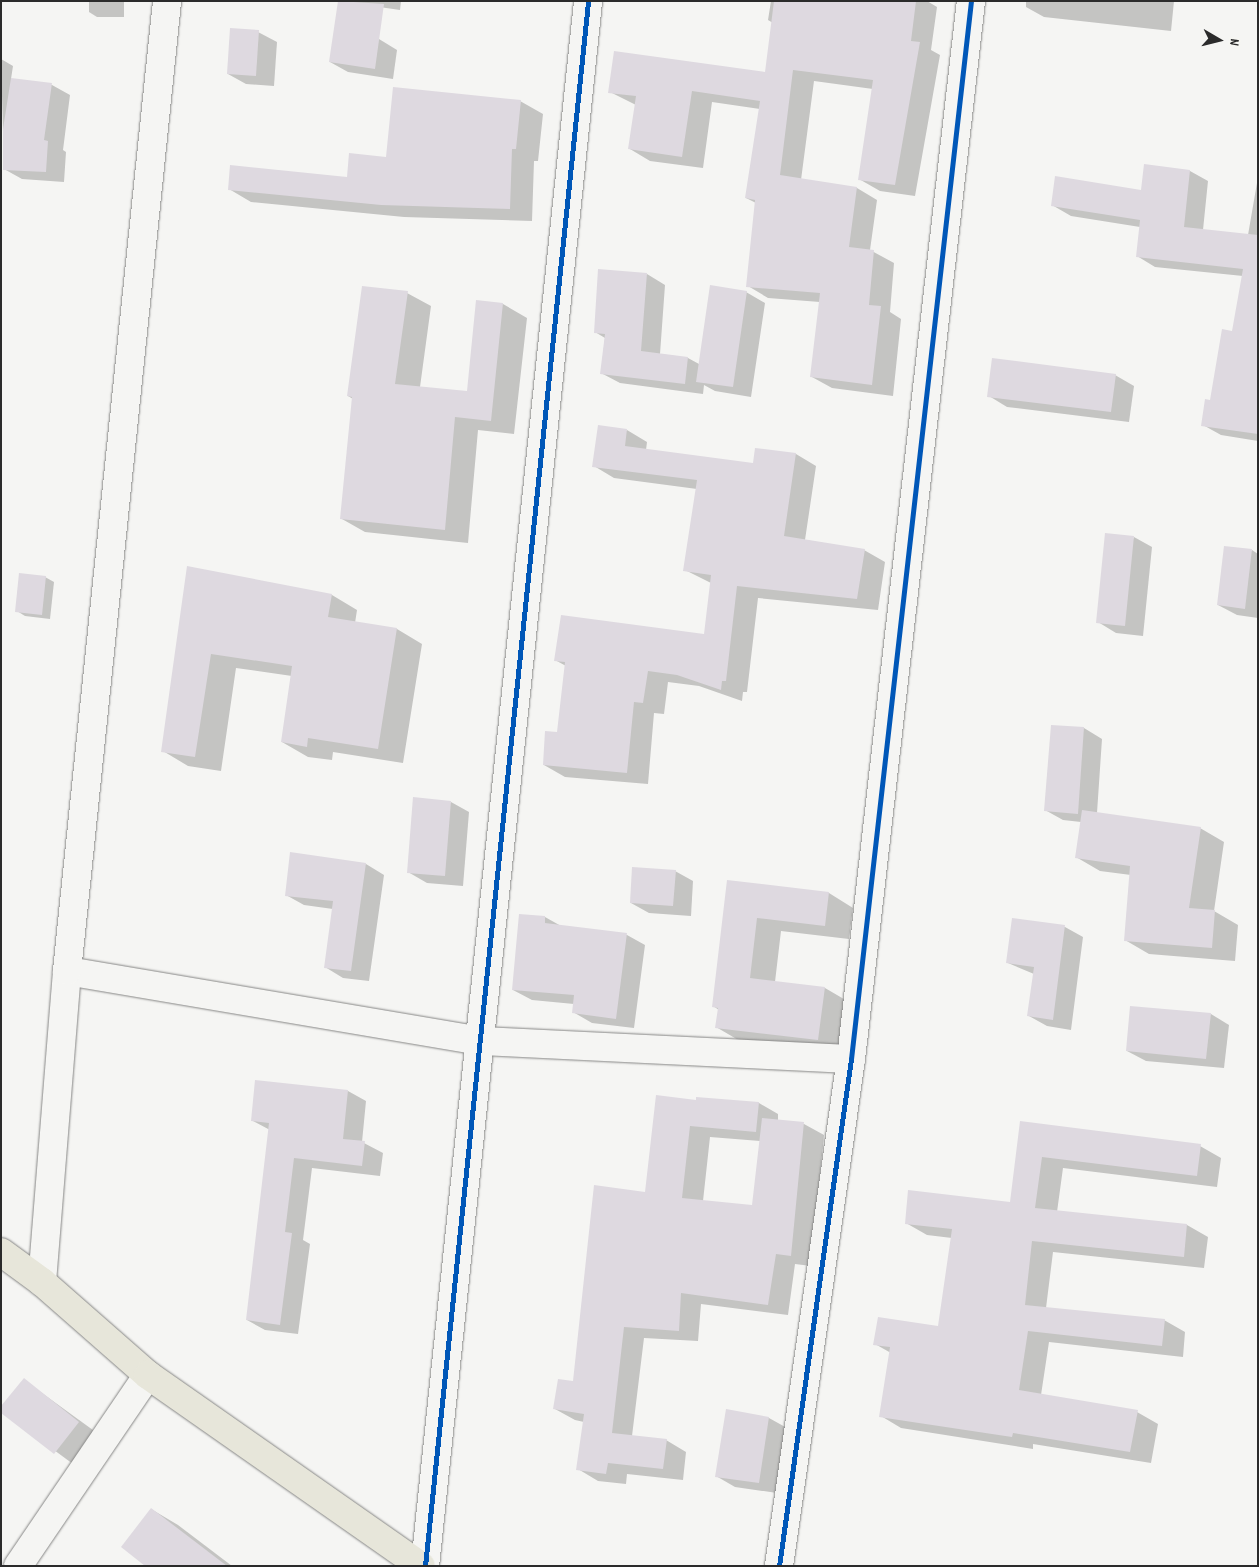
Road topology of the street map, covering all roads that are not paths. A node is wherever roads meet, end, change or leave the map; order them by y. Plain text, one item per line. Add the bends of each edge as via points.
1 (167, 1) edge
2 (588, 1) edge
3 (972, 1) edge
4 (67, 971) junction
5 (481, 1040) junction
6 (850, 1059) junction
7 (1, 1252) edge
8 (42, 1282) junction
9 (148, 1376) junction
10 (18, 1566) edge
11 (423, 1566) edge
12 (779, 1566) edge

1 - 4 street
2 - 5 street
3 - 6 street
4 - 5 street
4 - 8 street
5 - 6 street
5 - 11 street
6 - 12 street
7 - 8 main road
8 - 9 main road
9 - 10 street
9 - 11 main road

